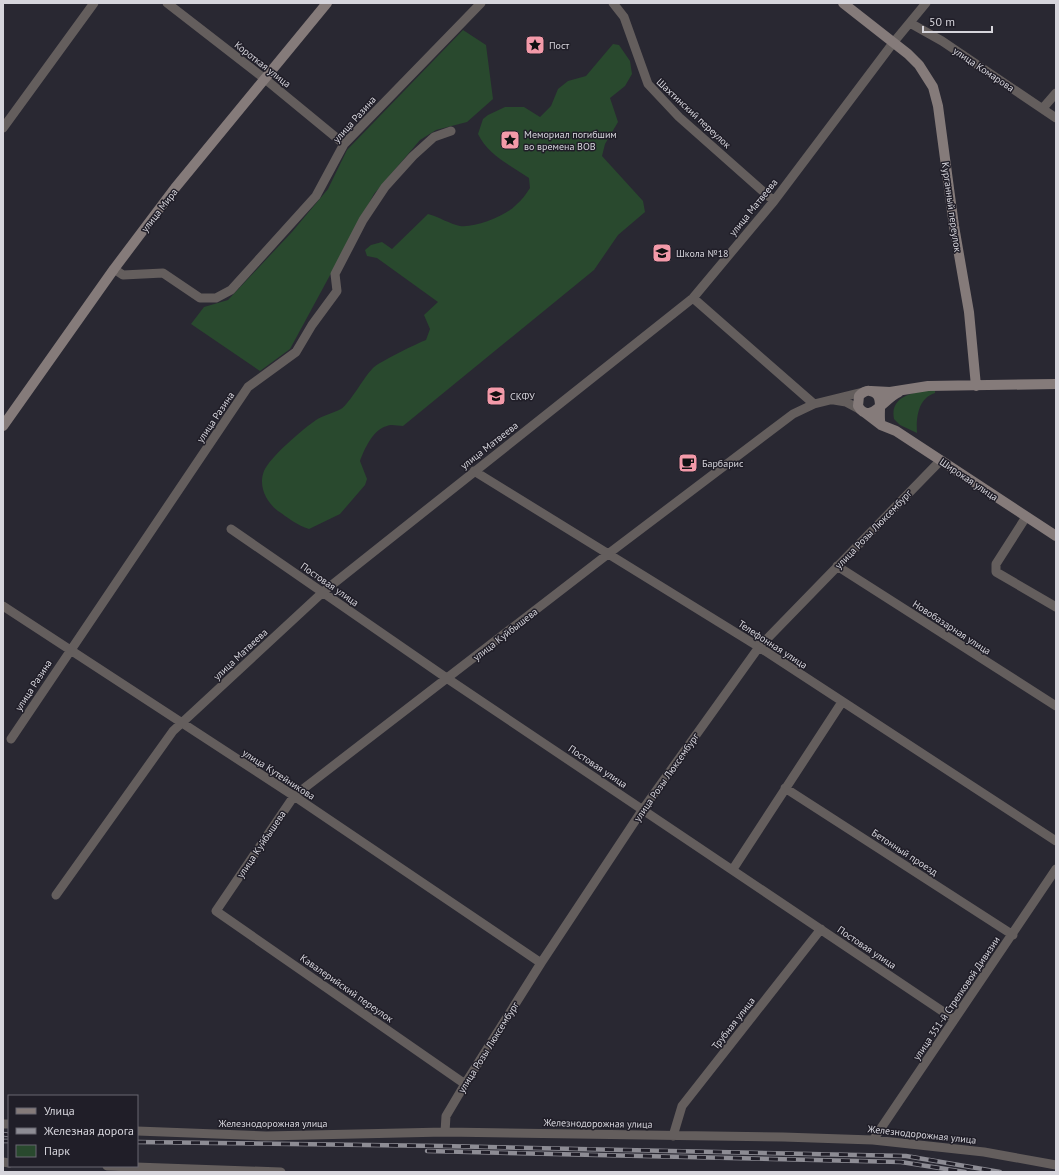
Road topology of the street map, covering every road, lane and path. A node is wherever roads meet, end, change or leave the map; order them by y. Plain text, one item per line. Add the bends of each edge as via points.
1 (94, 3) edge
2 (167, 3) edge
3 (327, 3) edge
4 (481, 3) edge
5 (613, 3) edge
6 (843, 3) edge
7 (926, 3) edge
8 (910, 23) junction
9 (893, 43) junction
10 (265, 79) junction
11 (1056, 92) edge
12 (1043, 108) junction
13 (1056, 118) edge
14 (3, 128) edge
15 (451, 131) dead end
16 (344, 144) junction
17 (774, 201) junction
18 (114, 269) junction
19 (693, 298) junction
20 (1056, 384) edge
21 (976, 386) junction
22 (904, 390) junction
23 (869, 391) junction
24 (833, 400) junction
25 (814, 404) junction
26 (880, 406) junction
27 (862, 411) junction
28 (881, 425) junction
29 (3, 426) edge
30 (941, 460) junction
31 (474, 471) junction
32 (1026, 517) junction
33 (231, 529) dead end
34 (1056, 536) edge
35 (608, 554) junction
36 (837, 566) junction
37 (323, 592) junction
38 (3, 606) edge
39 (1056, 608) edge
40 (759, 646) junction
41 (69, 651) junction
42 (448, 679) junction
43 (842, 702) junction
44 (1056, 706) edge
45 (182, 723) junction
46 (11, 739) dead end
47 (785, 788) junction
48 (294, 796) junction
49 (643, 809) junction
50 (1056, 841) edge
51 (733, 869) junction
52 (1056, 869) edge
53 (56, 895) dead end
54 (216, 911) joint
55 (821, 929) junction
56 (1013, 935) junction
57 (542, 963) junction
58 (954, 1019) junction
59 (465, 1084) junction
60 (138, 1131) edge
61 (445, 1132) junction
62 (673, 1136) junction
63 (873, 1140) junction
64 (1056, 1165) edge
65 (130, 1167) edge
66 (223, 1171) edge
67 (281, 1172) edge

1 - 14 street
2 - 10 street, Короткая улица
3 - 10 main road, улица Мира
4 - 16 street, улица Разина
5 - 17 street, Шахтинский переулок via 624,17 648,84 679,117
6 - 9 main road
7 - 8 street, улица Матвеева
8 - 9 street, улица Матвеева
8 - 12 street, улица Комарова via 942,41
9 - 17 street, улица Матвеева
9 - 21 main road, Курганный переулок via 924,71 933,87 938,106 969,312
10 - 16 street, Короткая улица
10 - 18 main road, улица Мира via 175,188
11 - 12 street
12 - 13 street, улица Комарова
15 - 41 street, улица Разина via 434,137 385,188 363,220 335,274 336,291 296,352 248,387
16 - 18 street, улица Разина via 316,196 231,290 216,298 200,298 163,273 123,274
17 - 19 street, улица Матвеева
18 - 29 main road, улица Мира
19 - 25 street
19 - 31 street, улица Матвеева
20 - 21 main road
21 - 22 main road, улица Куйбышева via 928,386
22 - 23 main road, улица Куйбышева
22 - 26 main road, улица Куйбышева via 892,395
23 - 24 street, улица Куйбышева
23 - 26 main road via 879,396
23 - 27 main road via 859,396 858,406
24 - 25 street, улица Куйбышева
24 - 27 street, улица Куйбышева via 846,402
25 - 35 street, улица Куйбышева via 793,414
26 - 27 main road, улица Куйбышева via 874,412
26 - 28 main road
27 - 28 main road, Широкая улица
28 - 30 main road, Широкая улица via 896,431
30 - 32 main road, Широкая улица
30 - 36 street, улица Розы Люксембург
31 - 35 street, Телефонная улица
31 - 37 street, улица Матвеева
32 - 34 main road, Широкая улица
32 - 39 street via 996,564 996,572
33 - 37 street, Постовая улица
35 - 40 street, Телефонная улица
35 - 42 street, улица Куйбышева
36 - 40 street, улица Розы Люксембург
36 - 44 street, Новобазарная улица
37 - 42 street, Постовая улица
37 - 45 street, улица Матвеева
38 - 41 street, улица Кутейникова
40 - 43 street, Телефонная улица
40 - 49 street, улица Розы Люксембург
41 - 45 street, улица Кутейникова
41 - 46 street, улица Разина
42 - 48 street, улица Куйбышева
42 - 49 street, Постовая улица
43 - 47 street
43 - 50 street, Телефонная улица
45 - 48 street, улица Кутейникова
45 - 53 street, улица Матвеева via 173,731
47 - 51 street
47 - 56 street, Бетонный проезд
48 - 54 street, улица Куйбышева
48 - 57 street, улица Кутейникова
49 - 51 street, Постовая улица
49 - 57 street, улица Розы Люксембург
51 - 55 street, Постовая улица
52 - 56 street, улица 351-й Стрелковой Дивизии
54 - 59 street, Кавалерийский переулок
55 - 58 street, Постовая улица
55 - 62 street, Трубная улица via 682,1106
56 - 58 street, улица 351-й Стрелковой Дивизии
57 - 59 street, улица Розы Люксембург
58 - 63 street, улица 351-й Стрелковой Дивизии
59 - 61 street, улица Розы Люксембург via 446,1116
60 - 61 street, Железнодорожная улица via 266,1136
61 - 62 street, Железнодорожная улица
62 - 63 street, Железнодорожная улица via 783,1136
63 - 64 street, Железнодорожная улица via 984,1152
65 - 66 street
66 - 67 street

